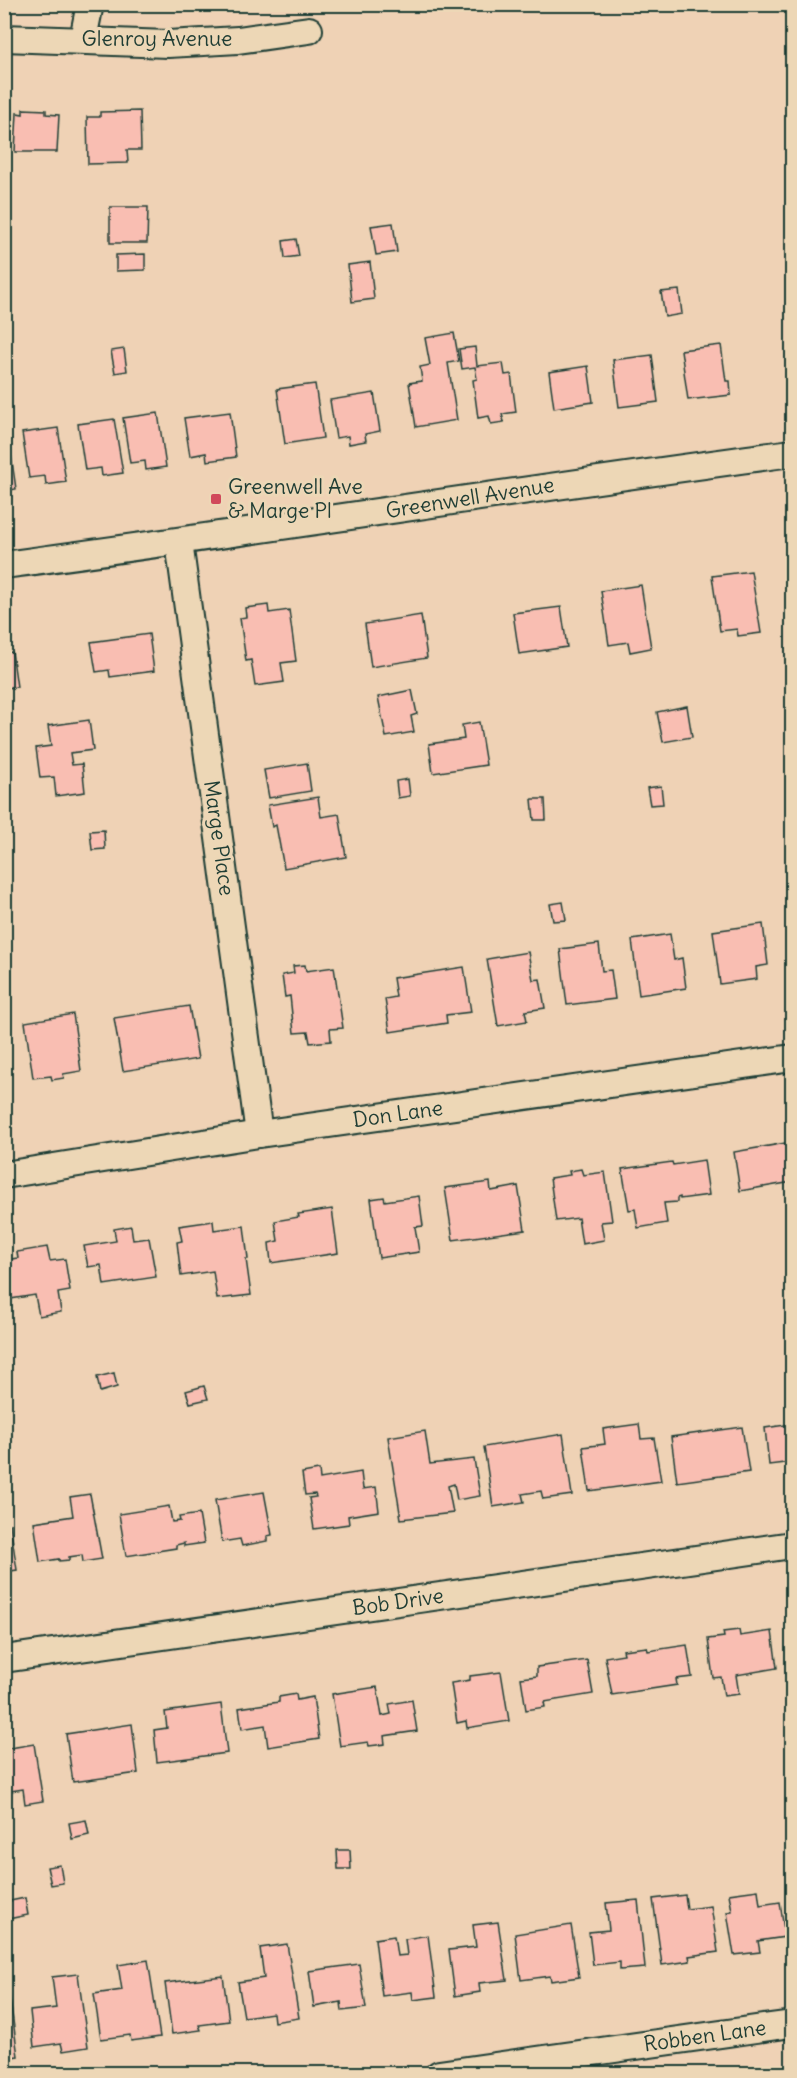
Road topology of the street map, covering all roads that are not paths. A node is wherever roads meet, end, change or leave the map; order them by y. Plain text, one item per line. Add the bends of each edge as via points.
1 (90, 4) edge
2 (309, 30) dead end
3 (4, 38) edge
4 (83, 39) junction
5 (792, 453) edge
6 (179, 542) junction
7 (4, 565) edge
8 (792, 1058) edge
9 (259, 1134) junction
10 (4, 1175) edge
11 (792, 1545) edge
12 (4, 1659) edge
13 (792, 2024) edge
14 (485, 2070) edge
15 (439, 2073) edge

1 - 4 street
2 - 4 street, Glenroy Avenue via 168,44
3 - 4 street, Glenroy Avenue
5 - 6 street, Greenwell Avenue
6 - 7 street, Greenwell Avenue
6 - 9 street, Marge Place
8 - 9 street, Don Lane
9 - 10 street, Don Lane
11 - 12 street, Bob Drive
13 - 14 street, Robben Lane
14 - 15 street, Robben Lane

